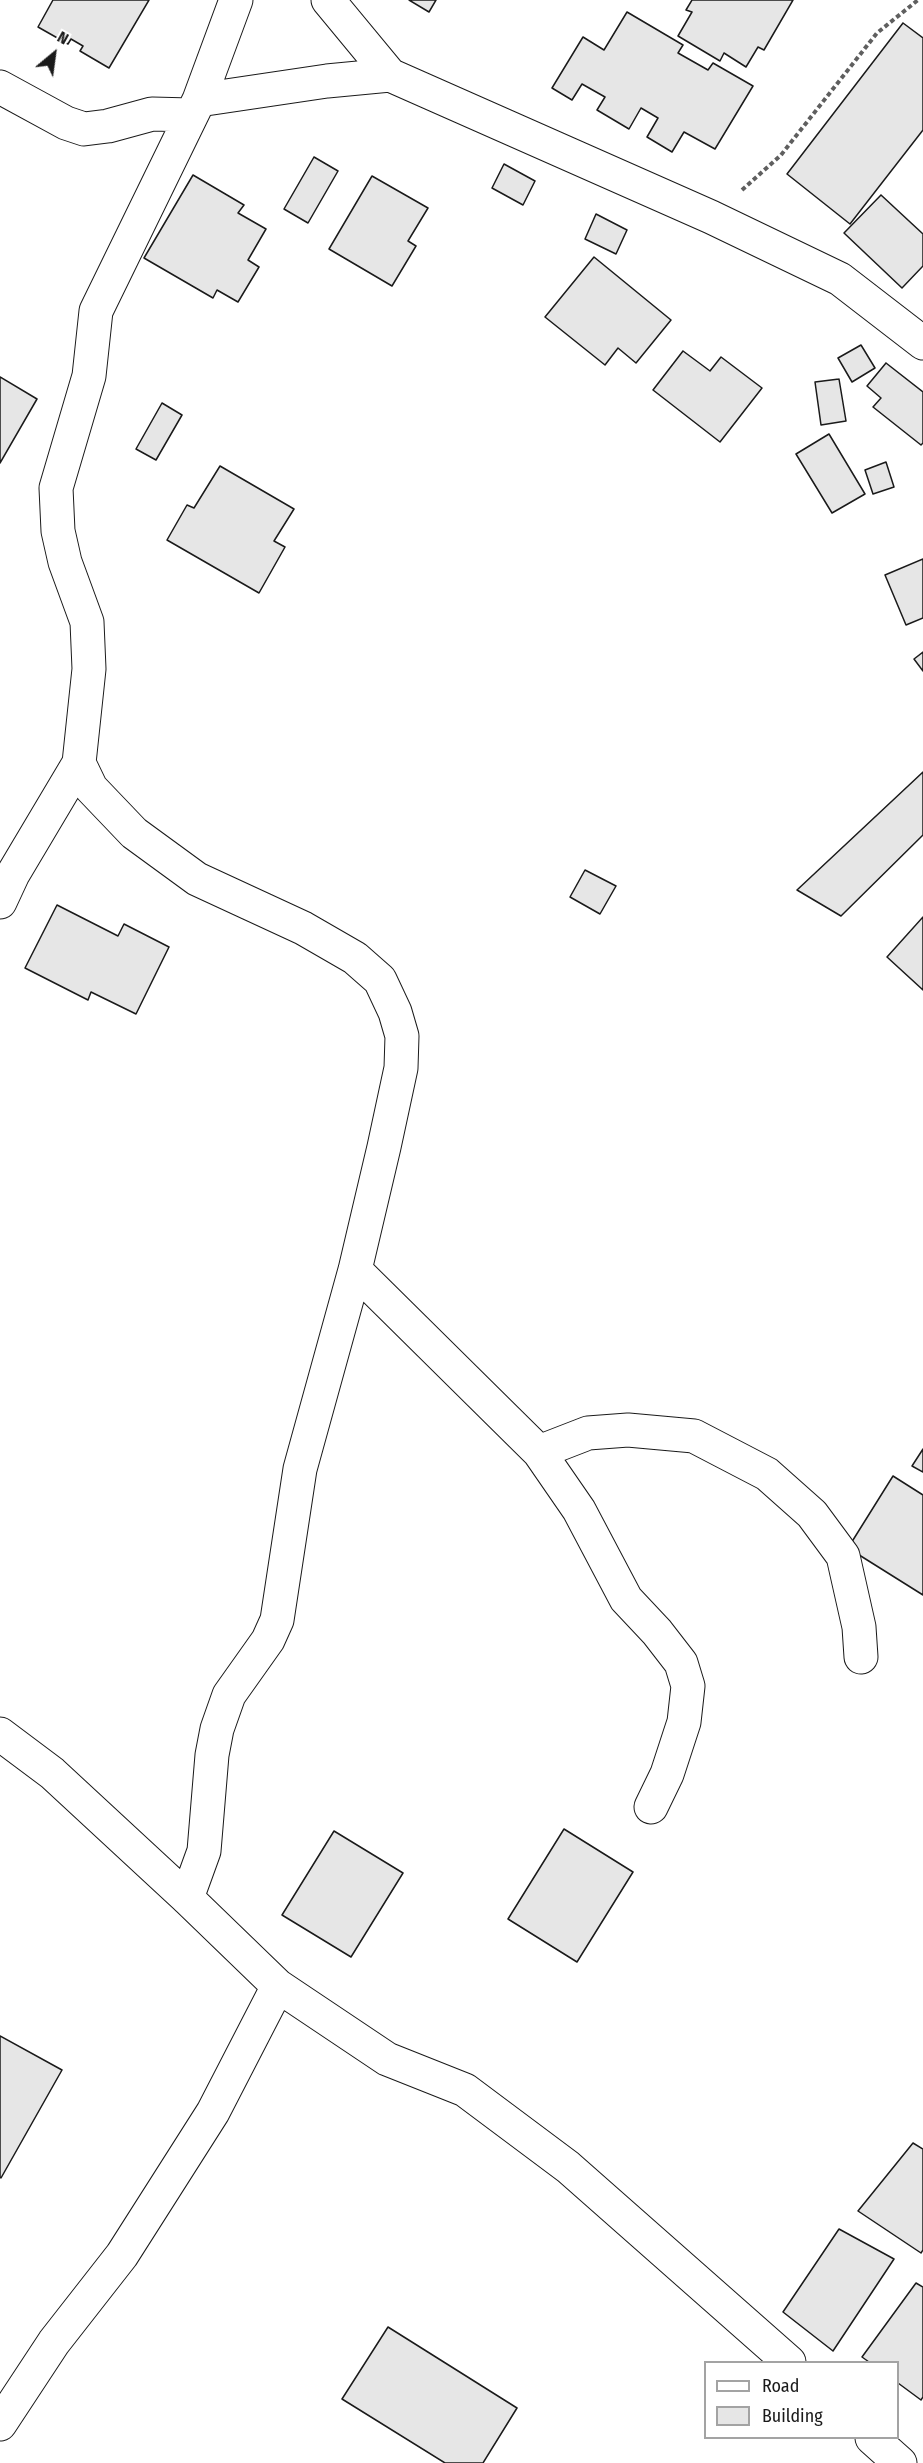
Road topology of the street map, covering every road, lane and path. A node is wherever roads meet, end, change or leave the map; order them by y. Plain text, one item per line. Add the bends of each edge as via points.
1 (236, 0) edge
2 (328, 0) edge
3 (918, 0) edge
4 (390, 75) junction
5 (0, 87) edge
6 (195, 107) junction
7 (711, 217) junction
8 (923, 343) edge
9 (79, 763) junction
10 (0, 902) edge
11 (354, 1270) junction
12 (540, 1452) junction
13 (861, 1657) dead end
14 (0, 1734) edge
15 (651, 1807) dead end
16 (187, 1898) junction
17 (278, 1986) junction
18 (788, 2361) edge
19 (0, 2424) edge
20 (873, 2439) edge
21 (900, 2463) edge

1 - 6 street
2 - 4 street
3 - 7 path via 877,33 781,155
4 - 6 street via 327,81
4 - 7 street
5 - 6 street via 84,129
6 - 9 street via 96,311 89,376 56,488 58,531 65,562 87,622 89,669
7 - 8 street via 840,279
9 - 10 street
9 - 11 street via 91,789 134,833 197,879 303,928 355,958 380,980 402,1036 401,1068
11 - 12 street
11 - 16 street via 300,1468 278,1620 229,1695 217,1729 204,1851
12 - 13 street via 588,1432 628,1430 694,1436 767,1474 812,1514 843,1556 859,1627
12 - 15 street via 579,1510 626,1599 681,1663 688,1686 684,1722
14 - 16 street via 52,1773
16 - 17 street
17 - 18 street via 387,2059 465,2090 568,2167
17 - 19 street via 213,2112 122,2255 54,2342
20 - 21 street

